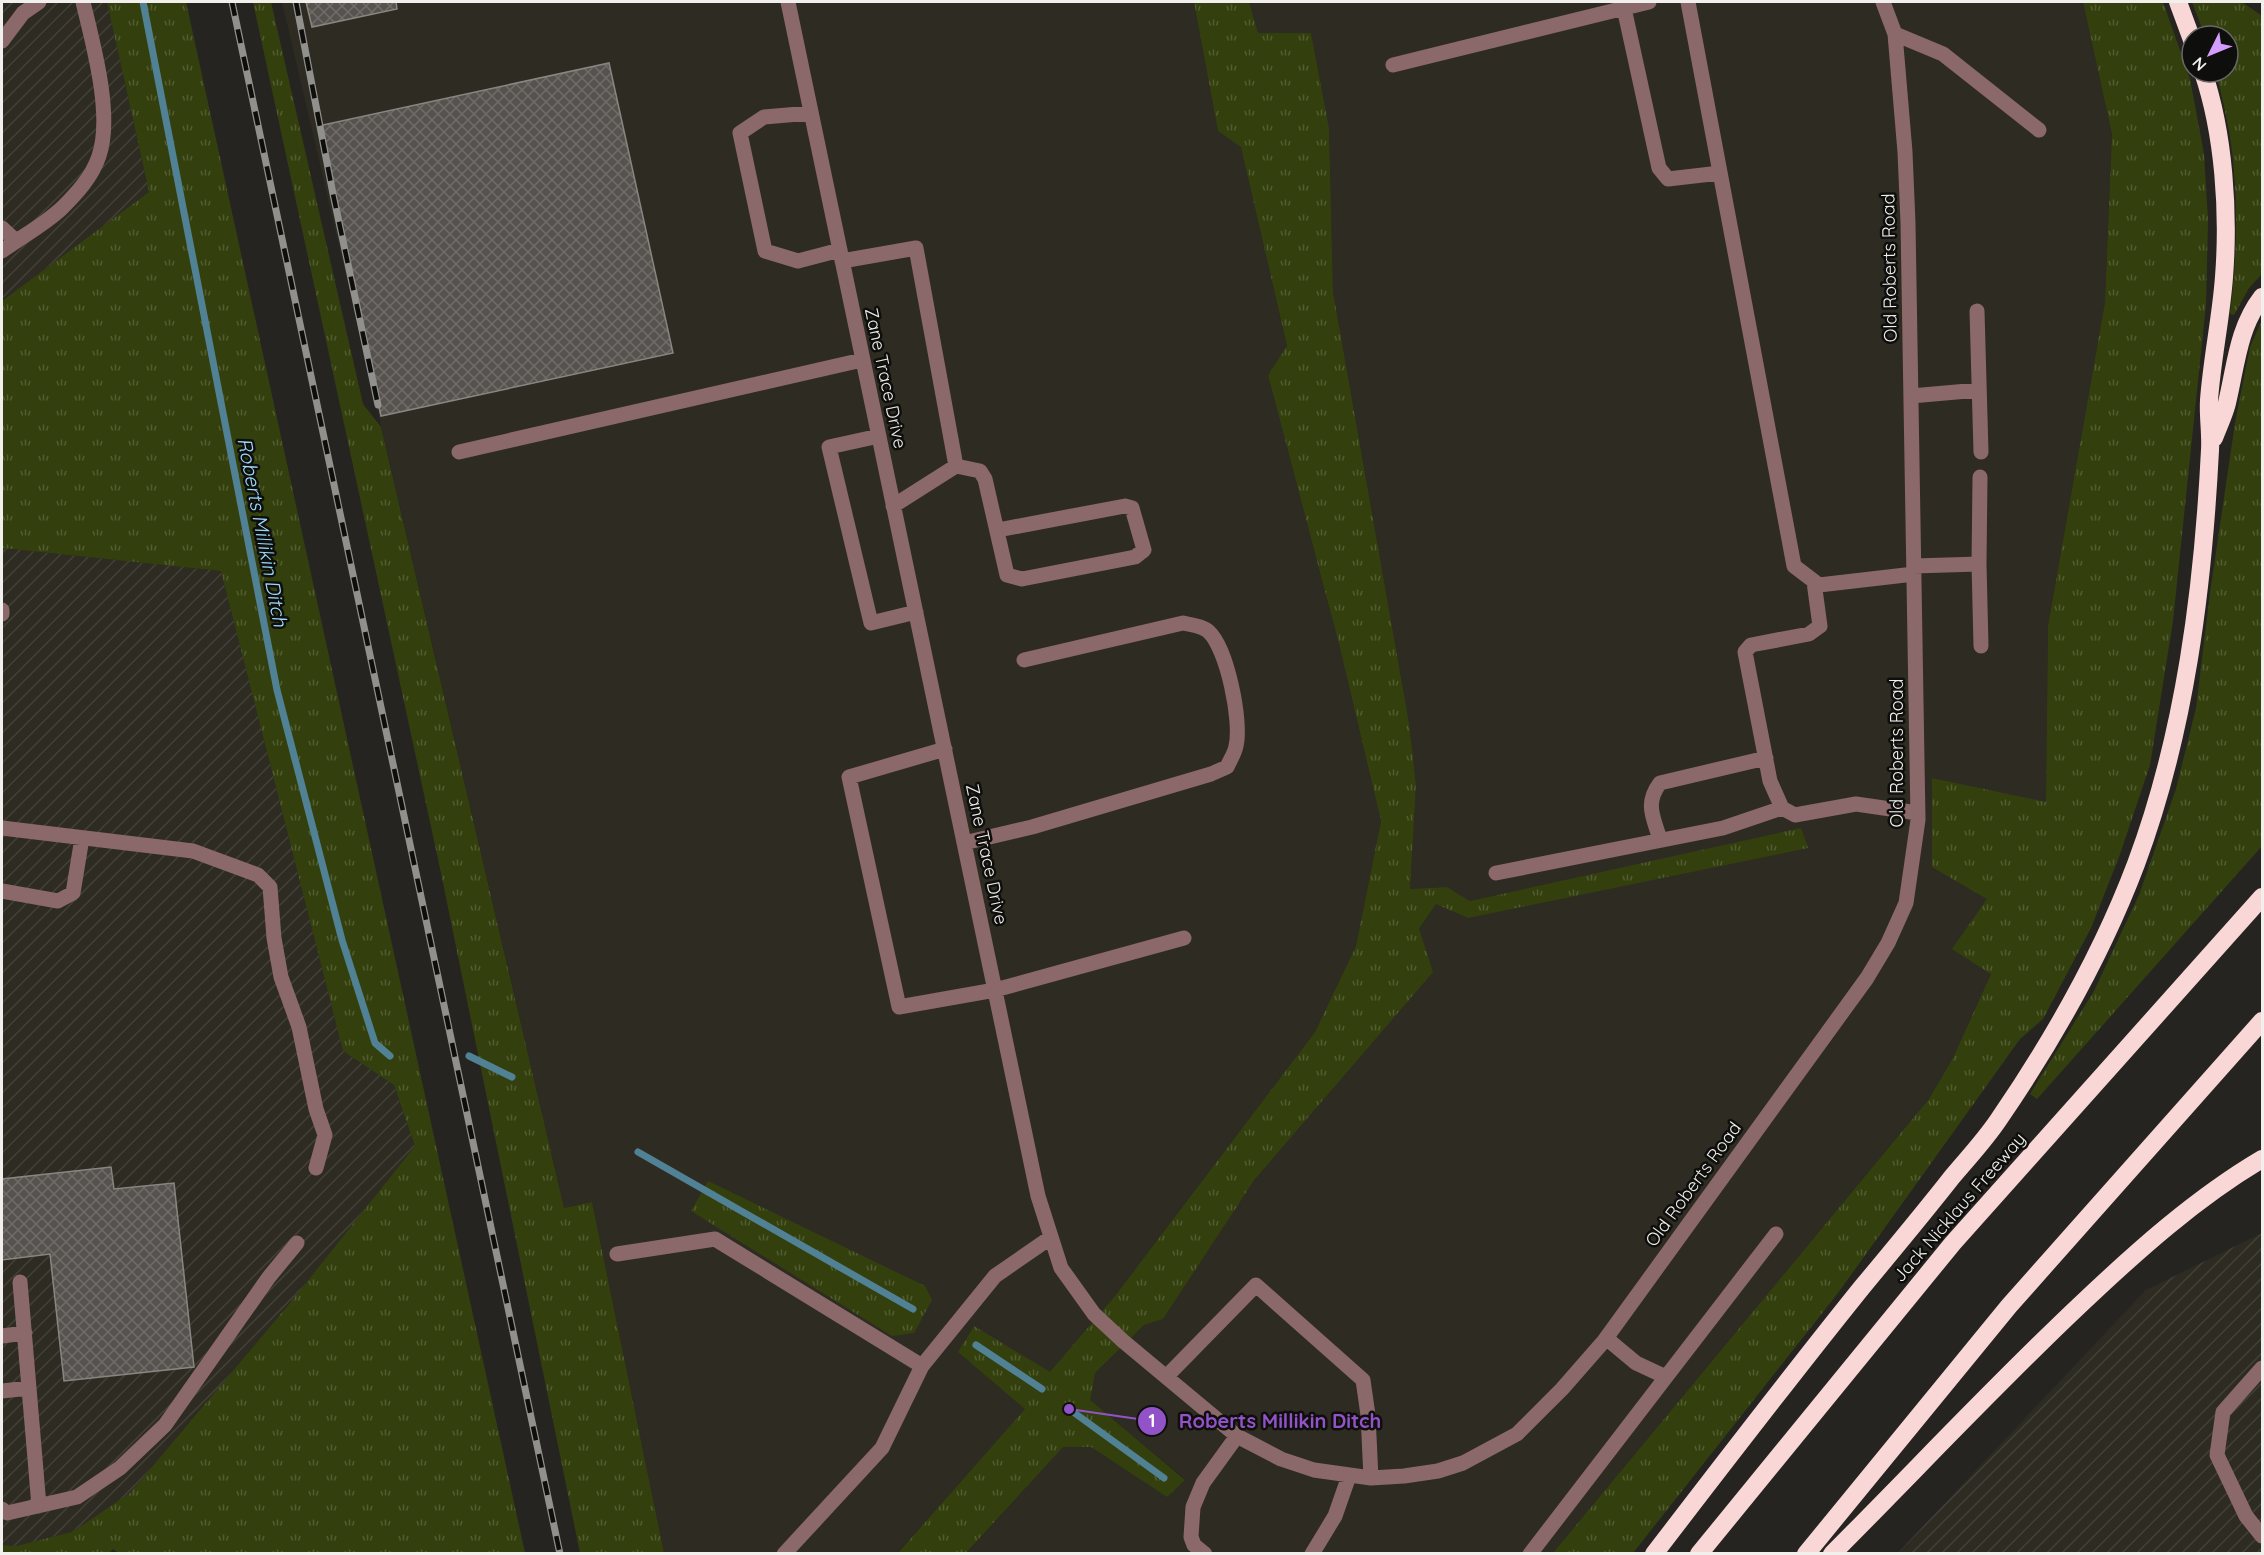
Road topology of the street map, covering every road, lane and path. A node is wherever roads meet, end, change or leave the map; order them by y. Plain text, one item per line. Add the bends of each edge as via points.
1 (39, 2) edge
2 (83, 2) edge
3 (788, 2) edge
4 (1649, 2) edge
5 (1688, 2) edge
6 (1882, 2) edge
7 (2178, 2) edge
8 (1624, 8) junction
9 (2186, 24) edge
10 (1895, 34) junction
11 (2, 41) edge
12 (1393, 65) dead end
13 (2206, 84) edge
14 (811, 113) junction
15 (2039, 130) dead end
16 (1720, 173) junction
17 (2, 228) edge
18 (16, 240) junction
19 (2, 251) edge
20 (841, 256) junction
21 (2262, 297) edge
22 (1977, 311) dead end
23 (862, 360) junction
24 (1979, 390) junction
25 (1911, 396) junction
26 (879, 436) junction
27 (2211, 445) junction
28 (459, 452) dead end
29 (1982, 452) dead end
30 (956, 466) junction
31 (1980, 477) dead end
32 (893, 506) junction
33 (998, 530) junction
34 (1979, 564) junction
35 (1914, 570) junction
36 (1814, 582) junction
37 (916, 612) junction
38 (1981, 645) dead end
39 (1024, 660) dead end
40 (945, 749) junction
41 (1766, 758) junction
42 (1782, 808) junction
43 (1918, 813) junction
44 (2, 828) edge
45 (82, 838) junction
46 (1660, 840) junction
47 (964, 843) junction
48 (1496, 873) dead end
49 (2, 891) edge
50 (2262, 897) edge
51 (1184, 938) dead end
52 (995, 990) junction
53 (2262, 1021) edge
54 (2262, 1159) edge
55 (316, 1168) dead end
56 (1776, 1234) dead end
57 (1050, 1238) junction
58 (297, 1244) dead end
59 (617, 1254) dead end
60 (20, 1282) dead end
61 (25, 1333) junction
62 (2, 1336) edge
63 (1606, 1338) junction
64 (922, 1366) junction
65 (2262, 1368) edge
66 (1166, 1377) junction
67 (1666, 1377) junction
68 (29, 1389) junction
69 (2, 1391) edge
70 (1237, 1436) junction
71 (1438, 1471) joint
72 (1349, 1476) junction
73 (1371, 1478) junction
74 (39, 1506) junction
75 (2, 1509) edge
76 (2262, 1536) edge
77 (784, 1554) edge
78 (1205, 1554) edge
79 (1312, 1554) edge
80 (1530, 1554) edge
81 (1654, 1554) edge
82 (1699, 1554) edge
83 (1806, 1554) edge
84 (1832, 1554) edge

1 - 11 street via 23,13
2 - 18 street via 105,120 99,154 79,190 59,210
3 - 14 street, Zane Trace Drive
4 - 8 street
5 - 16 street
6 - 10 street, Old Roberts Road
7 - 9 highway
8 - 12 street
8 - 16 street via 1659,168 1668,179
10 - 15 street via 1943,54
10 - 25 street, Old Roberts Road via 1905,152
13 - 27 highway via 2222,159 2225,221 2224,277 2209,404
14 - 20 street, Zane Trace Drive
14 - 20 street via 764,117 740,133 758,219 765,251 798,261
16 - 36 street via 1794,566
17 - 18 street
18 - 19 street
20 - 23 street, Zane Trace Drive
20 - 30 street via 916,248
21 - 27 highway via 2248,317 2226,405
22 - 24 street
23 - 26 street, Zane Trace Drive
23 - 28 street
24 - 25 street
24 - 29 street
25 - 35 street, Old Roberts Road
26 - 32 street, Zane Trace Drive
26 - 37 street via 829,447 871,623
27 - 81 highway via 2191,644 2177,718 2136,864 2096,955 1998,1122
30 - 32 street
30 - 33 street via 980,471 986,479
31 - 34 street
32 - 37 street, Zane Trace Drive
33 - 33 street via 1125,506 1132,508 1144,550 1135,557 1022,579 1007,575
34 - 35 street
34 - 38 street
35 - 36 street via 1819,585
35 - 43 street, Old Roberts Road
36 - 41 street via 1820,626 1809,634 1751,645 1744,652
37 - 40 street, Zane Trace Drive
39 - 47 street via 1183,623 1207,630 1219,644 1232,692 1238,724 1236,747 1227,767 1211,774
40 - 47 street, Zane Trace Drive
40 - 52 street via 849,777 899,1007
41 - 42 street via 1770,781
41 - 46 street via 1660,783 1650,806
42 - 43 street via 1795,815 1856,804
42 - 46 street via 1723,828
43 - 63 street, Old Roberts Road via 1906,903 1888,943 1867,978
44 - 45 street
45 - 49 street via 73,893 58,901
45 - 55 street via 193,851 258,875 270,886 281,977 299,1027 325,1135
46 - 48 street
47 - 52 street, Zane Trace Drive
50 - 82 highway, Jack Nicklaus Freeway via 1953,1243
51 - 52 street
52 - 57 street, Zane Trace Drive
53 - 83 highway via 2009,1306
54 - 84 highway via 2177,1219 2122,1265
56 - 67 street
57 - 64 street via 995,1276
57 - 66 street, Zane Trace Drive via 1061,1268 1094,1314
58 - 74 street via 269,1277 165,1425 120,1468 77,1497
59 - 64 street via 715,1239
60 - 61 street
61 - 62 street
61 - 68 street
63 - 67 street via 1636,1363
63 - 71 street, Old Roberts Road via 1517,1434 1463,1463
64 - 77 street via 882,1448
65 - 76 street via 2223,1412 2217,1455 2246,1516
66 - 70 street, Zane Trace Drive
66 - 73 street via 1256,1285 1363,1380
67 - 80 street
68 - 69 street
68 - 74 street
70 - 72 street, Zane Trace Drive via 1281,1459
70 - 78 street via 1203,1483 1193,1507 1191,1537
71 - 73 street, Zane Trace Drive
72 - 73 street, Zane Trace Drive
72 - 79 street via 1335,1516
74 - 75 street via 7,1513

